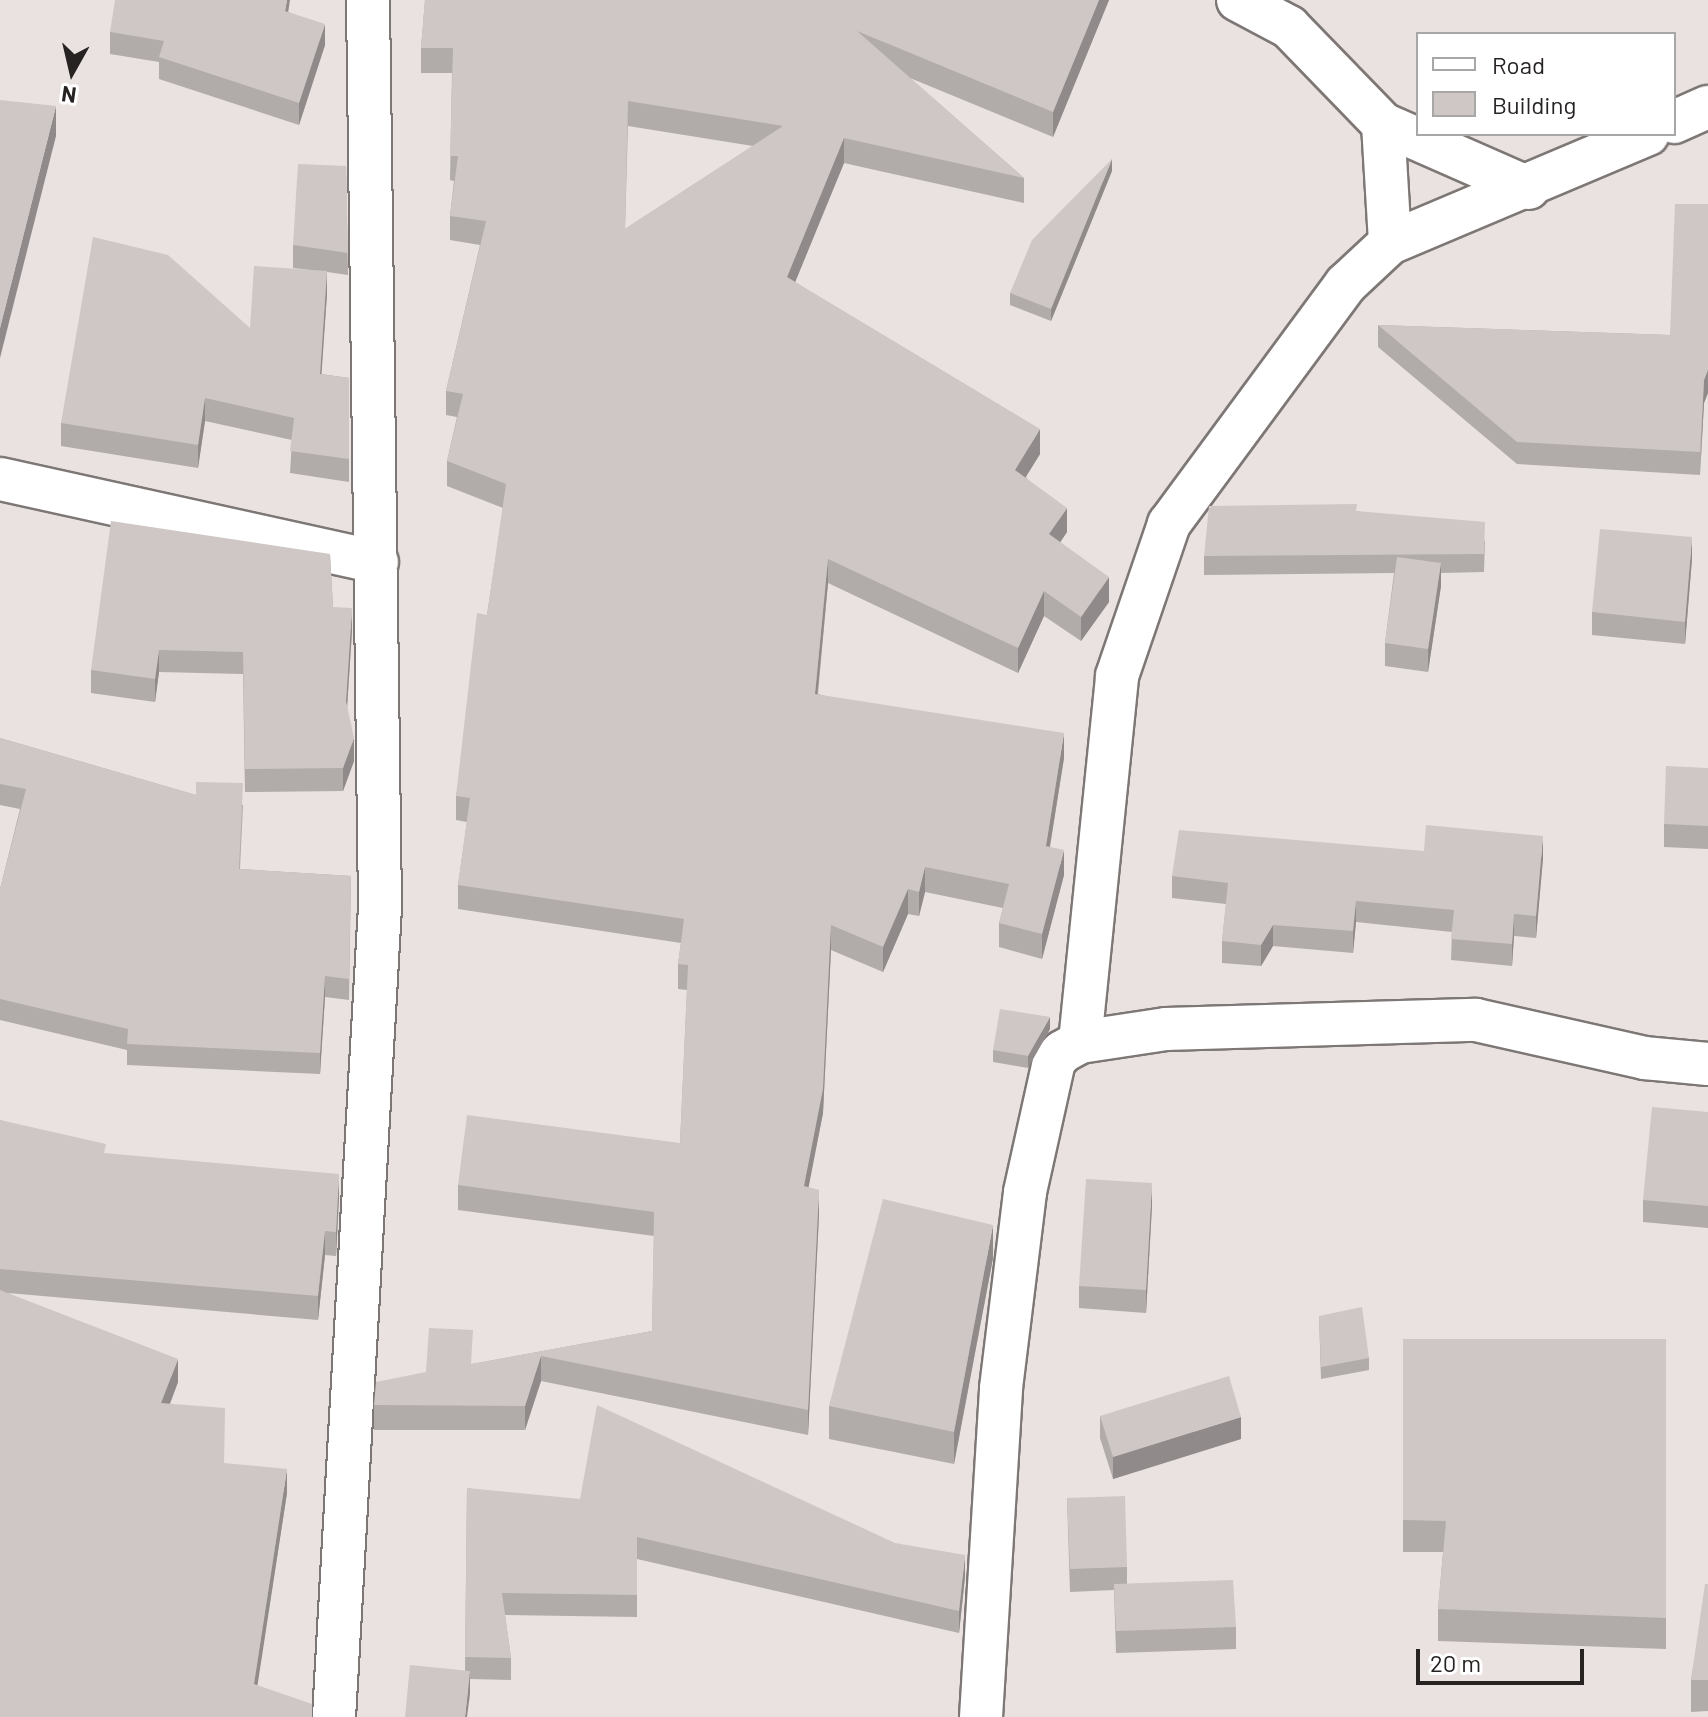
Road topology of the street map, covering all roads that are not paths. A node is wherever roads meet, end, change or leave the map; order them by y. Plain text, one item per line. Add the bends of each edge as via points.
1 (368, 0) edge
2 (1238, 0) edge
3 (1708, 107) edge
4 (1676, 121) edge
5 (1383, 124) junction
6 (1644, 136) edge
7 (1529, 188) junction
8 (1390, 243) junction
9 (0, 479) edge
10 (377, 562) junction
11 (1080, 1042) junction
12 (1708, 1064) edge
13 (334, 1717) edge
14 (981, 1717) edge

1 - 10 street
2 - 5 street via 1289,27
3 - 4 street
5 - 7 street
5 - 8 street
6 - 7 street
7 - 8 street
8 - 11 street via 1346,284 1169,524 1117,676
9 - 10 street
10 - 13 street via 380,906
11 - 12 street via 1166,1029 1476,1020 1644,1058
11 - 14 street via 1054,1061 1025,1192 1001,1388

